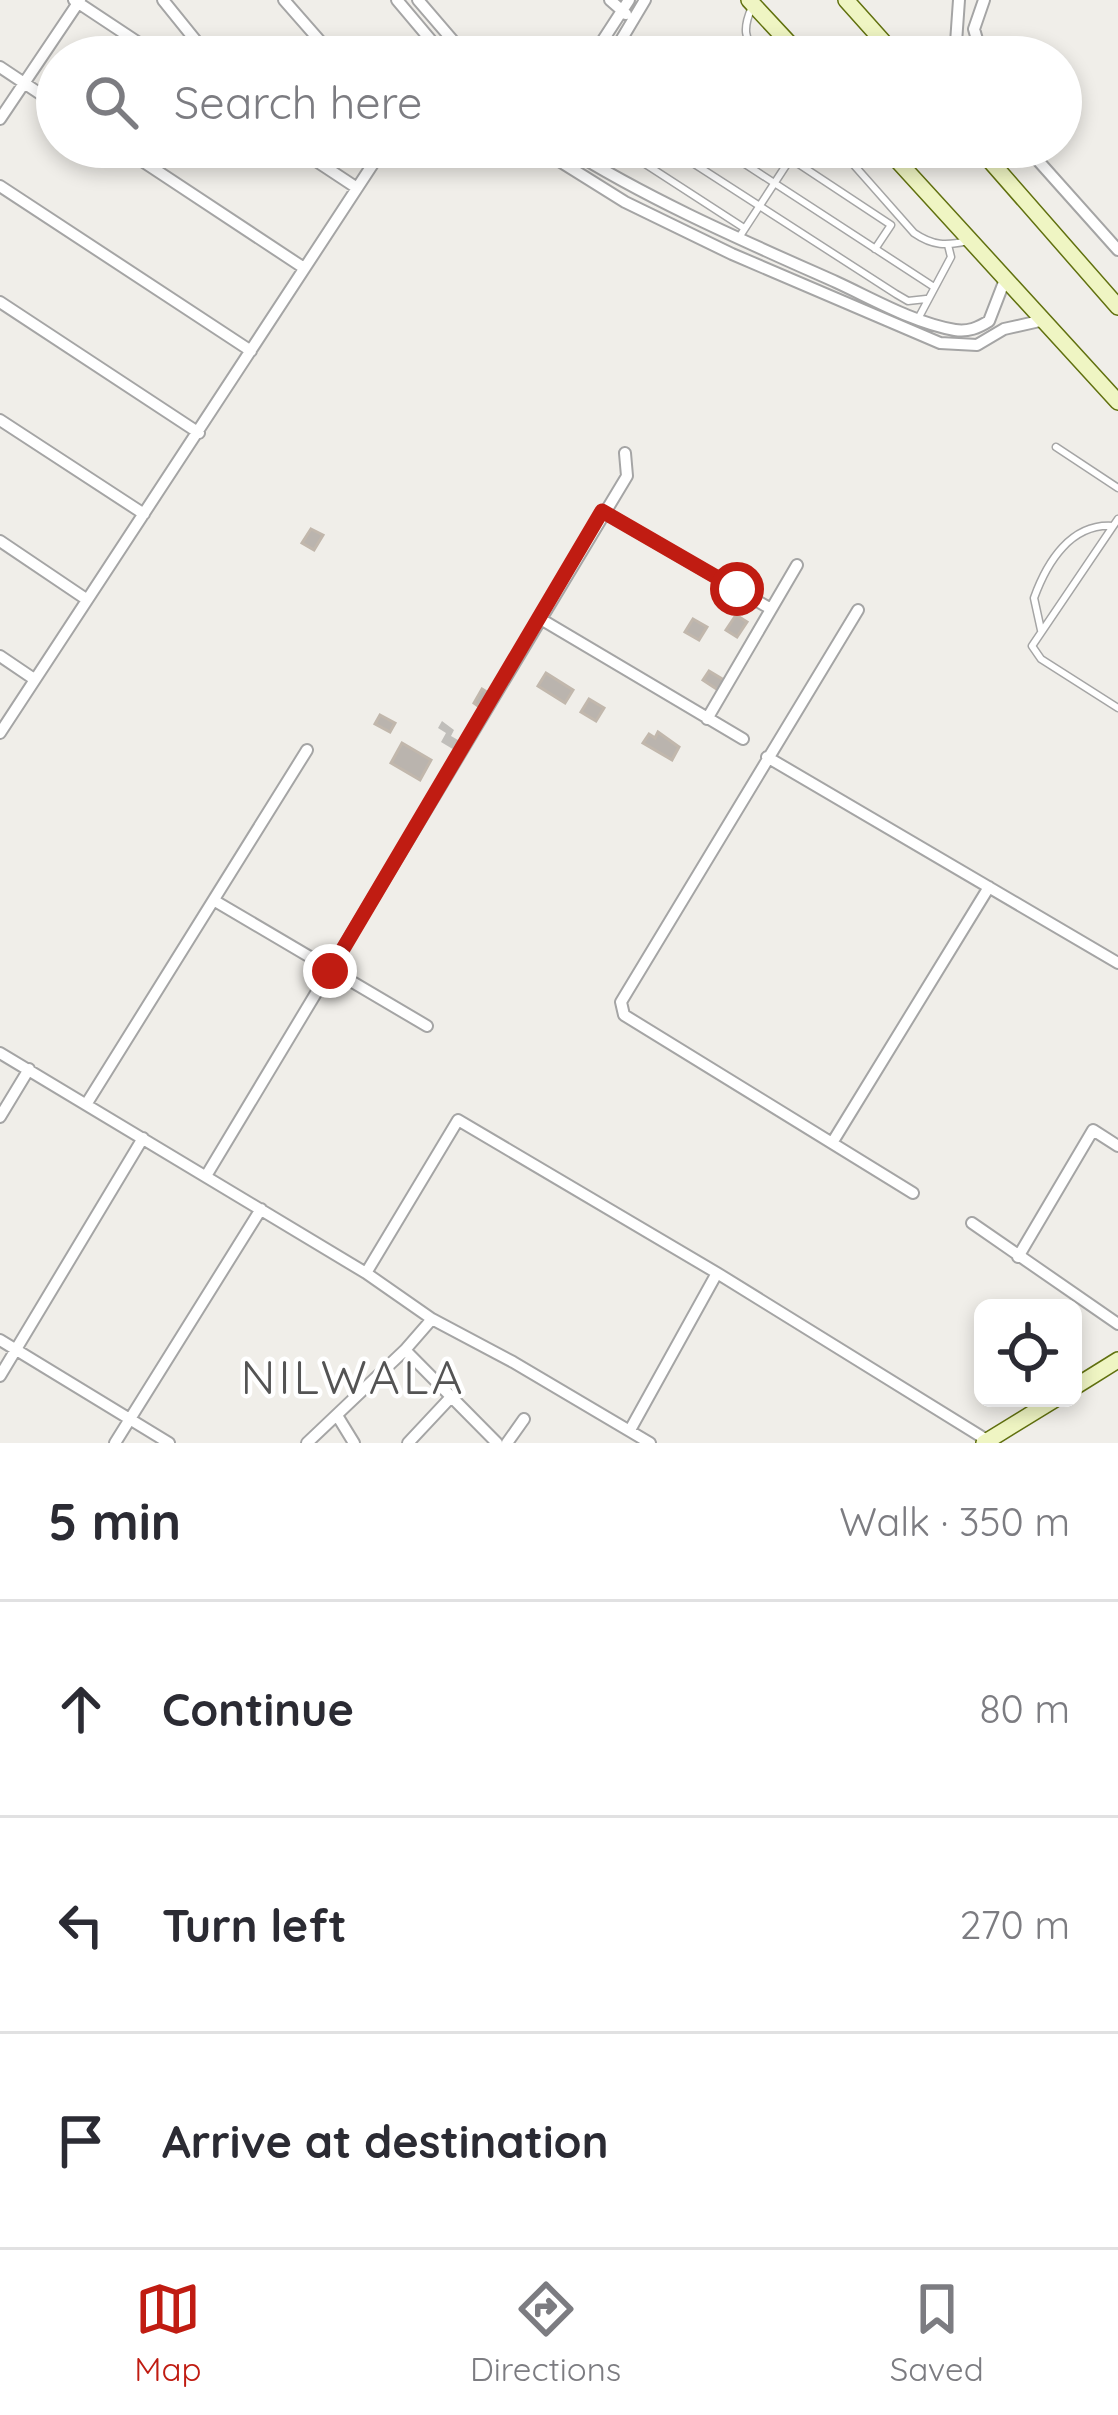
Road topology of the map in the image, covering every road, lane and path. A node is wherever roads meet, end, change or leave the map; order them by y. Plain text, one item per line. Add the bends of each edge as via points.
1 (163, 0) edge
2 (284, 0) edge
3 (397, 0) edge
4 (418, 0) edge
5 (610, 0) edge
6 (846, 0) edge
7 (958, 0) edge
8 (983, 0) edge
9 (77, 1) edge
10 (751, 2) edge
11 (634, 4) edge
12 (54, 36) edge
13 (129, 36) edge
14 (192, 36) edge
15 (316, 36) edge
16 (427, 36) edge
17 (449, 36) edge
18 (609, 36) edge
19 (623, 36) edge
20 (748, 36) edge
21 (783, 36) edge
22 (878, 36) edge
23 (956, 36) edge
24 (976, 36) edge
25 (36, 64) edge
26 (0, 68) edge
27 (24, 83) junction
28 (36, 91) edge
29 (0, 119) edge
30 (153, 168) edge
31 (327, 168) edge
32 (370, 168) edge
33 (581, 168) edge
34 (594, 168) edge
35 (649, 168) edge
36 (701, 168) edge
37 (751, 168) edge
38 (784, 168) edge
39 (806, 168) edge
40 (857, 168) edge
41 (904, 168) edge
42 (996, 168) edge
43 (1045, 168) edge
44 (774, 183) junction
45 (0, 186) edge
46 (357, 188) junction
47 (759, 205) junction
48 (901, 218) junction
49 (891, 225) junction
50 (741, 233) junction
51 (972, 241) junction
52 (948, 245) junction
53 (875, 249) junction
54 (1118, 250) edge
55 (304, 268) junction
56 (1006, 277) junction
57 (934, 287) junction
58 (926, 299) junction
59 (0, 302) edge
60 (1118, 307) edge
61 (919, 318) junction
62 (1044, 320) junction
63 (251, 351) junction
64 (1118, 402) edge
65 (0, 420) edge
66 (199, 433) junction
67 (1056, 447) dead end
68 (625, 453) dead end
69 (1118, 488) edge
70 (602, 511) junction
71 (144, 514) junction
72 (1116, 522) edge
73 (0, 541) edge
74 (797, 565) dead end
75 (86, 598) junction
76 (771, 608) junction
77 (858, 610) dead end
78 (539, 618) junction
79 (1042, 630) junction
80 (0, 656) edge
81 (34, 679) junction
82 (1118, 708) edge
83 (706, 718) junction
84 (0, 733) edge
85 (743, 739) dead end
86 (308, 750) dead end
87 (767, 757) junction
88 (989, 887) junction
89 (215, 902) junction
90 (1118, 963) edge
91 (330, 971) junction
92 (427, 1026) dead end
93 (0, 1053) edge
94 (28, 1070) junction
95 (87, 1103) junction
96 (0, 1117) edge
97 (143, 1138) junction
98 (832, 1143) junction
99 (1118, 1146) edge
100 (206, 1177) junction
101 (914, 1193) dead end
102 (261, 1209) junction
103 (972, 1223) dead end
104 (1018, 1257) junction
105 (366, 1273) junction
106 (717, 1273) junction
107 (432, 1319) junction
108 (1118, 1324) edge
109 (0, 1340) edge
110 (16, 1350) junction
111 (405, 1350) junction
112 (1118, 1360) edge
113 (0, 1376) edge
114 (1082, 1382) edge
115 (452, 1396) junction
116 (1043, 1407) edge
117 (338, 1417) junction
118 (524, 1419) dead end
119 (130, 1420) junction
120 (630, 1430) junction
121 (987, 1442) edge
122 (115, 1443) edge
123 (169, 1443) edge
124 (308, 1443) edge
125 (354, 1443) edge
126 (408, 1443) edge
127 (497, 1443) edge
128 (507, 1443) edge
129 (650, 1443) edge

1 - 14 street
2 - 15 street
3 - 16 street
4 - 17 street
5 - 11 street
6 - 22 main road
7 - 23 street
8 - 24 street
9 - 12 street
9 - 13 street
10 - 20 lane via 743,25
10 - 21 main road
11 - 18 street
11 - 19 street
25 - 27 street
26 - 27 street
27 - 28 street
27 - 29 street
30 - 55 street
31 - 46 street
32 - 46 street
33 - 62 street via 625,202 731,254 940,343 977,345 1004,328
34 - 50 street
35 - 50 lane
36 - 47 lane
37 - 44 lane
38 - 44 lane
39 - 49 lane
40 - 48 lane
41 - 51 main road
42 - 60 main road
43 - 54 street
44 - 47 lane
44 - 53 lane
45 - 63 street
46 - 55 street
47 - 50 lane
47 - 58 lane via 908,301
48 - 49 lane
48 - 52 lane via 929,243
49 - 53 lane
50 - 61 street
51 - 52 lane
51 - 56 main road
52 - 57 lane via 951,257
53 - 57 lane
55 - 63 street
56 - 61 street via 994,314 980,327 955,330
56 - 62 main road
57 - 58 lane
58 - 61 lane
59 - 66 street
62 - 64 main road
63 - 66 street
65 - 71 street
66 - 71 street
67 - 69 lane
68 - 70 street via 627,476
70 - 76 street
70 - 78 street
71 - 75 street
72 - 79 lane
72 - 79 lane via 1065,543 1034,598
73 - 75 street
74 - 76 street
75 - 81 street
76 - 83 street
77 - 87 street
78 - 83 street
78 - 91 street
79 - 82 lane via 1034,652
80 - 81 street
81 - 84 street
83 - 85 street
86 - 89 street
87 - 88 street
87 - 98 street via 620,1010
88 - 90 street
88 - 98 street
89 - 91 street
89 - 95 street
91 - 92 street
91 - 100 street
93 - 94 street
94 - 95 street
94 - 96 street
95 - 97 street
97 - 100 street
97 - 110 street
98 - 101 street
99 - 104 street via 1093,1130
100 - 102 street
102 - 105 street
102 - 119 street
103 - 104 street
104 - 108 street
105 - 106 street via 458,1120
105 - 107 street
106 - 120 street
106 - 121 street
107 - 111 street
107 - 120 street
109 - 110 street
110 - 113 street
110 - 119 street
111 - 115 street
111 - 117 street
112 - 114 main road
115 - 126 street
115 - 127 street
116 - 121 main road
117 - 124 street
117 - 125 street
118 - 128 street
119 - 122 street
119 - 123 street
120 - 129 street

